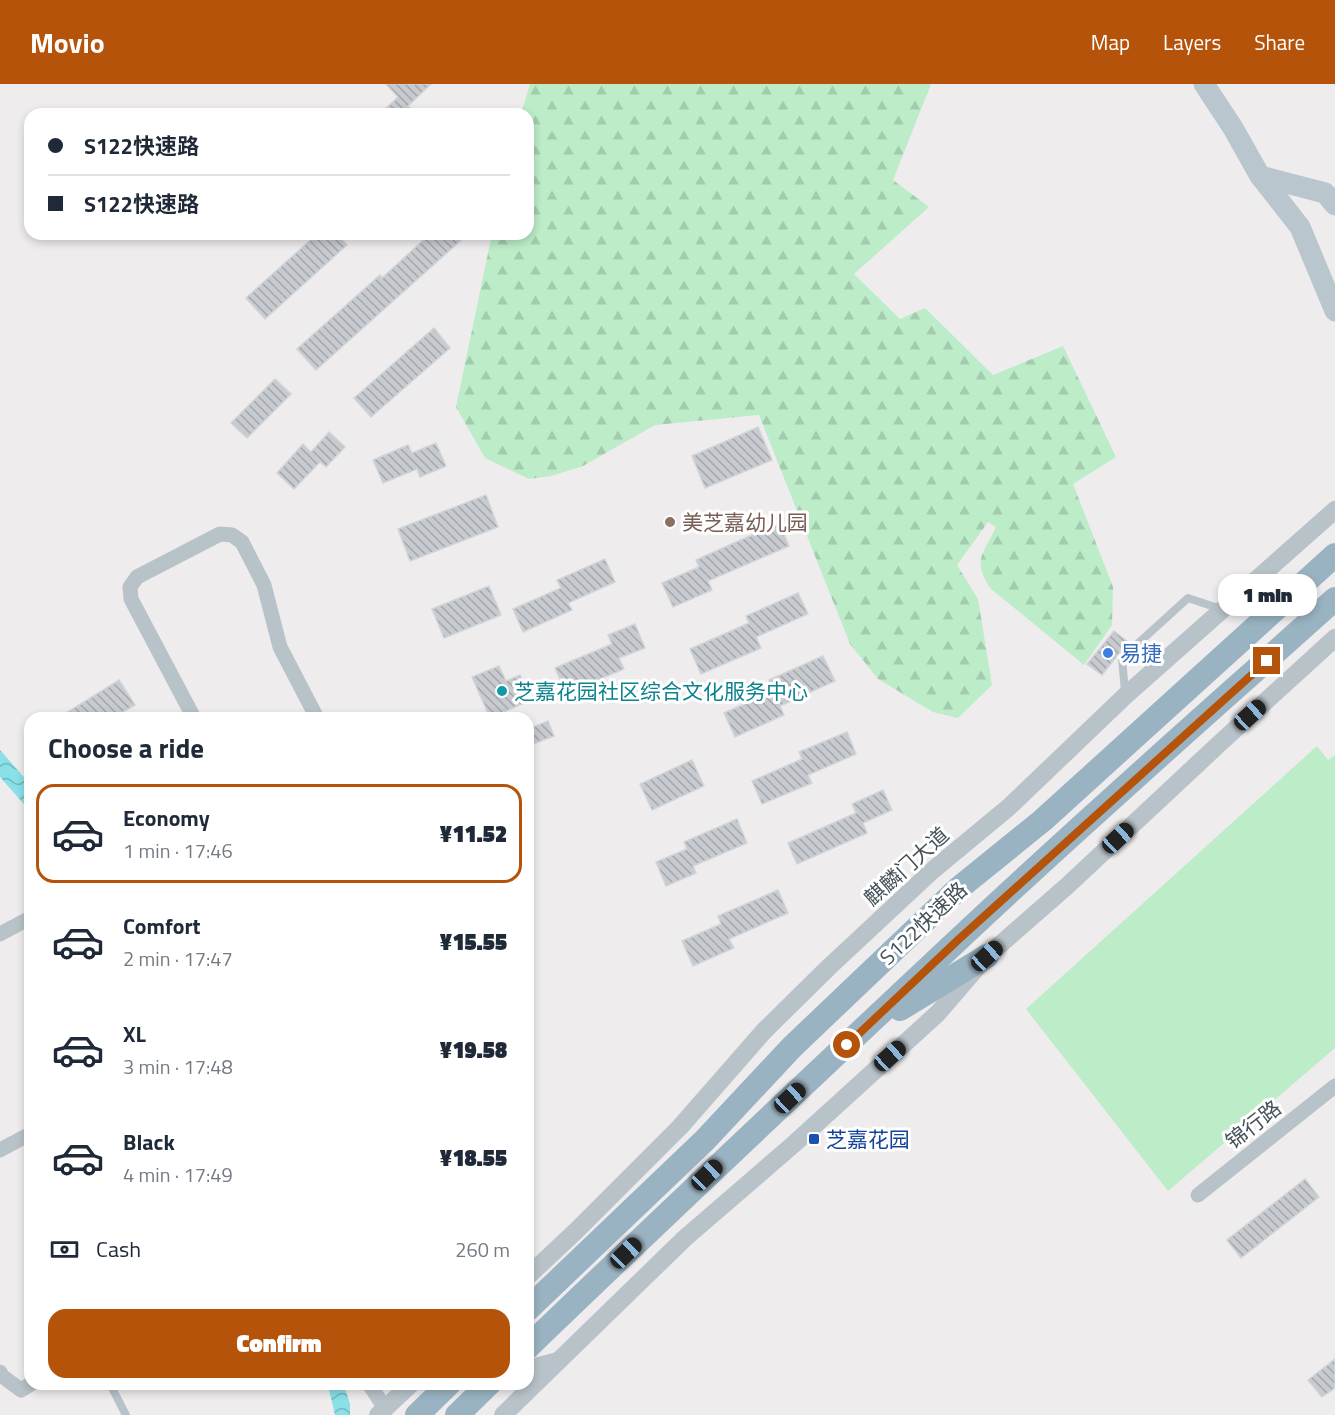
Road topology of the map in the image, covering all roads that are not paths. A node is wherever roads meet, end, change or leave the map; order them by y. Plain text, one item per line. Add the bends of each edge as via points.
1 (1204, 84) edge
2 (1260, 176) junction
3 (1335, 205) edge
4 (1335, 311) edge
5 (1335, 510) edge
6 (1335, 555) edge
7 (1335, 599) edge
8 (1222, 609) junction
9 (1335, 638) edge
10 (1125, 696) junction
11 (191, 712) edge
12 (314, 712) edge
13 (24, 921) edge
14 (0, 934) edge
15 (987, 956) junction
16 (860, 1033) junction
17 (1335, 1086) edge
18 (24, 1137) edge
19 (0, 1149) edge
20 (1198, 1195) dead end
21 (534, 1270) edge
22 (534, 1304) edge
23 (534, 1341) edge
24 (561, 1360) junction
25 (534, 1367) edge
26 (0, 1372) edge
27 (534, 1386) edge
28 (24, 1388) edge
29 (113, 1390) edge
30 (372, 1390) edge
31 (405, 1390) edge
32 (442, 1390) edge
33 (460, 1390) edge
34 (483, 1390) edge
35 (529, 1390) edge
36 (381, 1412) edge
37 (126, 1415) edge
38 (417, 1415) edge
39 (457, 1415) edge
40 (477, 1415) edge
41 (503, 1415) edge

1 - 2 main road
2 - 3 main road via 1325,193
2 - 4 main road via 1300,227
5 - 8 street, 麒麟门大道
6 - 22 highway, S122快速路 via 1043,820 959,888 792,1047 705,1140
7 - 16 highway, S122快速路
8 - 10 street, 麒麟门大道
8 - 10 lane via 1188,598 1122,658
9 - 15 street
10 - 21 street, 麒麟门大道 via 1009,807 933,870 764,1031 680,1127
11 - 12 street via 132,599 130,587 137,577 220,534 232,535 242,542 264,585 280,646
13 - 14 street
15 - 16 highway
15 - 24 street via 938,1013 685,1238
16 - 23 highway, S122快速路
17 - 20 street, 锦行路
18 - 19 street
24 - 25 street
24 - 27 street
26 - 28 street via 21,1390
29 - 37 lane
30 - 36 street
31 - 36 street
32 - 38 highway
33 - 40 street
34 - 39 highway
35 - 41 street

